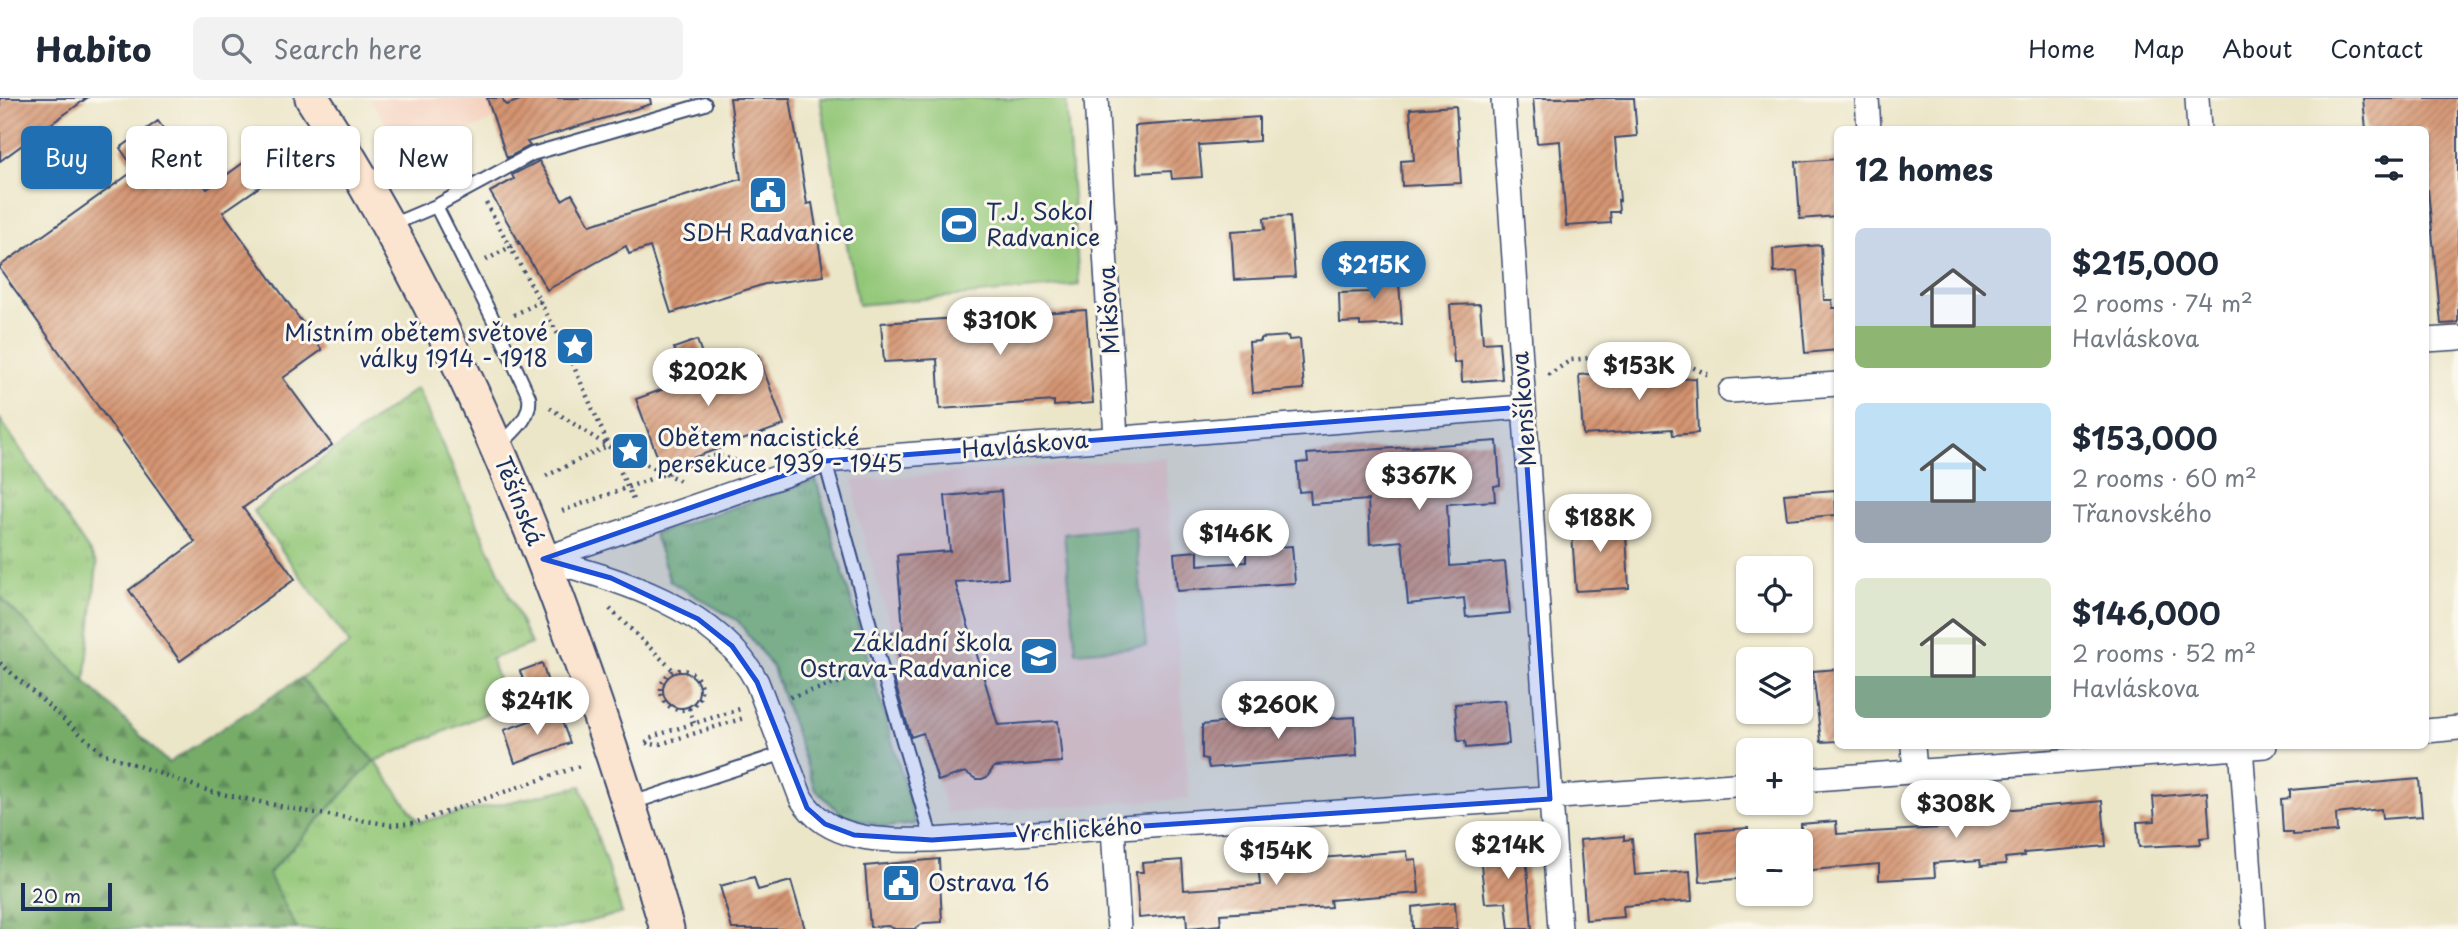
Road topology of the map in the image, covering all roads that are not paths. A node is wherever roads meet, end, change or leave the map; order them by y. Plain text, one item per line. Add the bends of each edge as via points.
1 (312, 98) edge
2 (1096, 98) edge
3 (1503, 98) edge
4 (1867, 98) edge
5 (2197, 98) edge
6 (705, 104) dead end
7 (1869, 126) edge
8 (2199, 126) edge
9 (436, 206) junction
10 (389, 226) junction
11 (2458, 338) edge
12 (2429, 341) edge
13 (1834, 384) edge
14 (1730, 391) road end
15 (1523, 400) junction
16 (1116, 438) junction
17 (498, 447) junction
18 (825, 461) junction
19 (543, 559) junction
20 (2458, 728) edge
21 (2429, 731) edge
22 (1913, 749) edge
23 (2215, 749) edge
24 (2241, 749) edge
25 (784, 753) junction
26 (1915, 772) junction
27 (1813, 779) edge
28 (1736, 785) edge
29 (1550, 799) junction
30 (629, 804) junction
31 (1113, 828) junction
32 (932, 840) junction
33 (667, 929) edge
34 (1119, 929) edge
35 (1560, 929) edge
36 (2255, 929) edge

1 - 10 main road, Těšínská
2 - 16 street, Mikšova
3 - 15 street, Menšíkova
4 - 7 street
5 - 8 street
6 - 9 lane via 532,154
9 - 10 lane
9 - 17 lane via 527,391 528,413
10 - 17 main road, Těšínská
11 - 12 street
13 - 14 street
15 - 16 street, Havláskova
15 - 29 street, Menšíkova
16 - 18 street, Havláskova
17 - 19 main road, Těšínská
18 - 19 street, Havláskova
18 - 32 lane
19 - 25 street, Vrchlického via 611,578 698,619 717,633 743,659 757,682
19 - 30 main road, Těšínská
20 - 21 street
22 - 26 street
23 - 26 street
24 - 36 street
25 - 30 lane
25 - 32 street, Vrchlického via 801,798 825,824 886,840
26 - 27 street
28 - 29 street, Vrchlického
29 - 31 street, Vrchlického
29 - 35 street, Menšíkova
30 - 33 main road, Těšínská
31 - 32 street, Vrchlického
31 - 34 street

